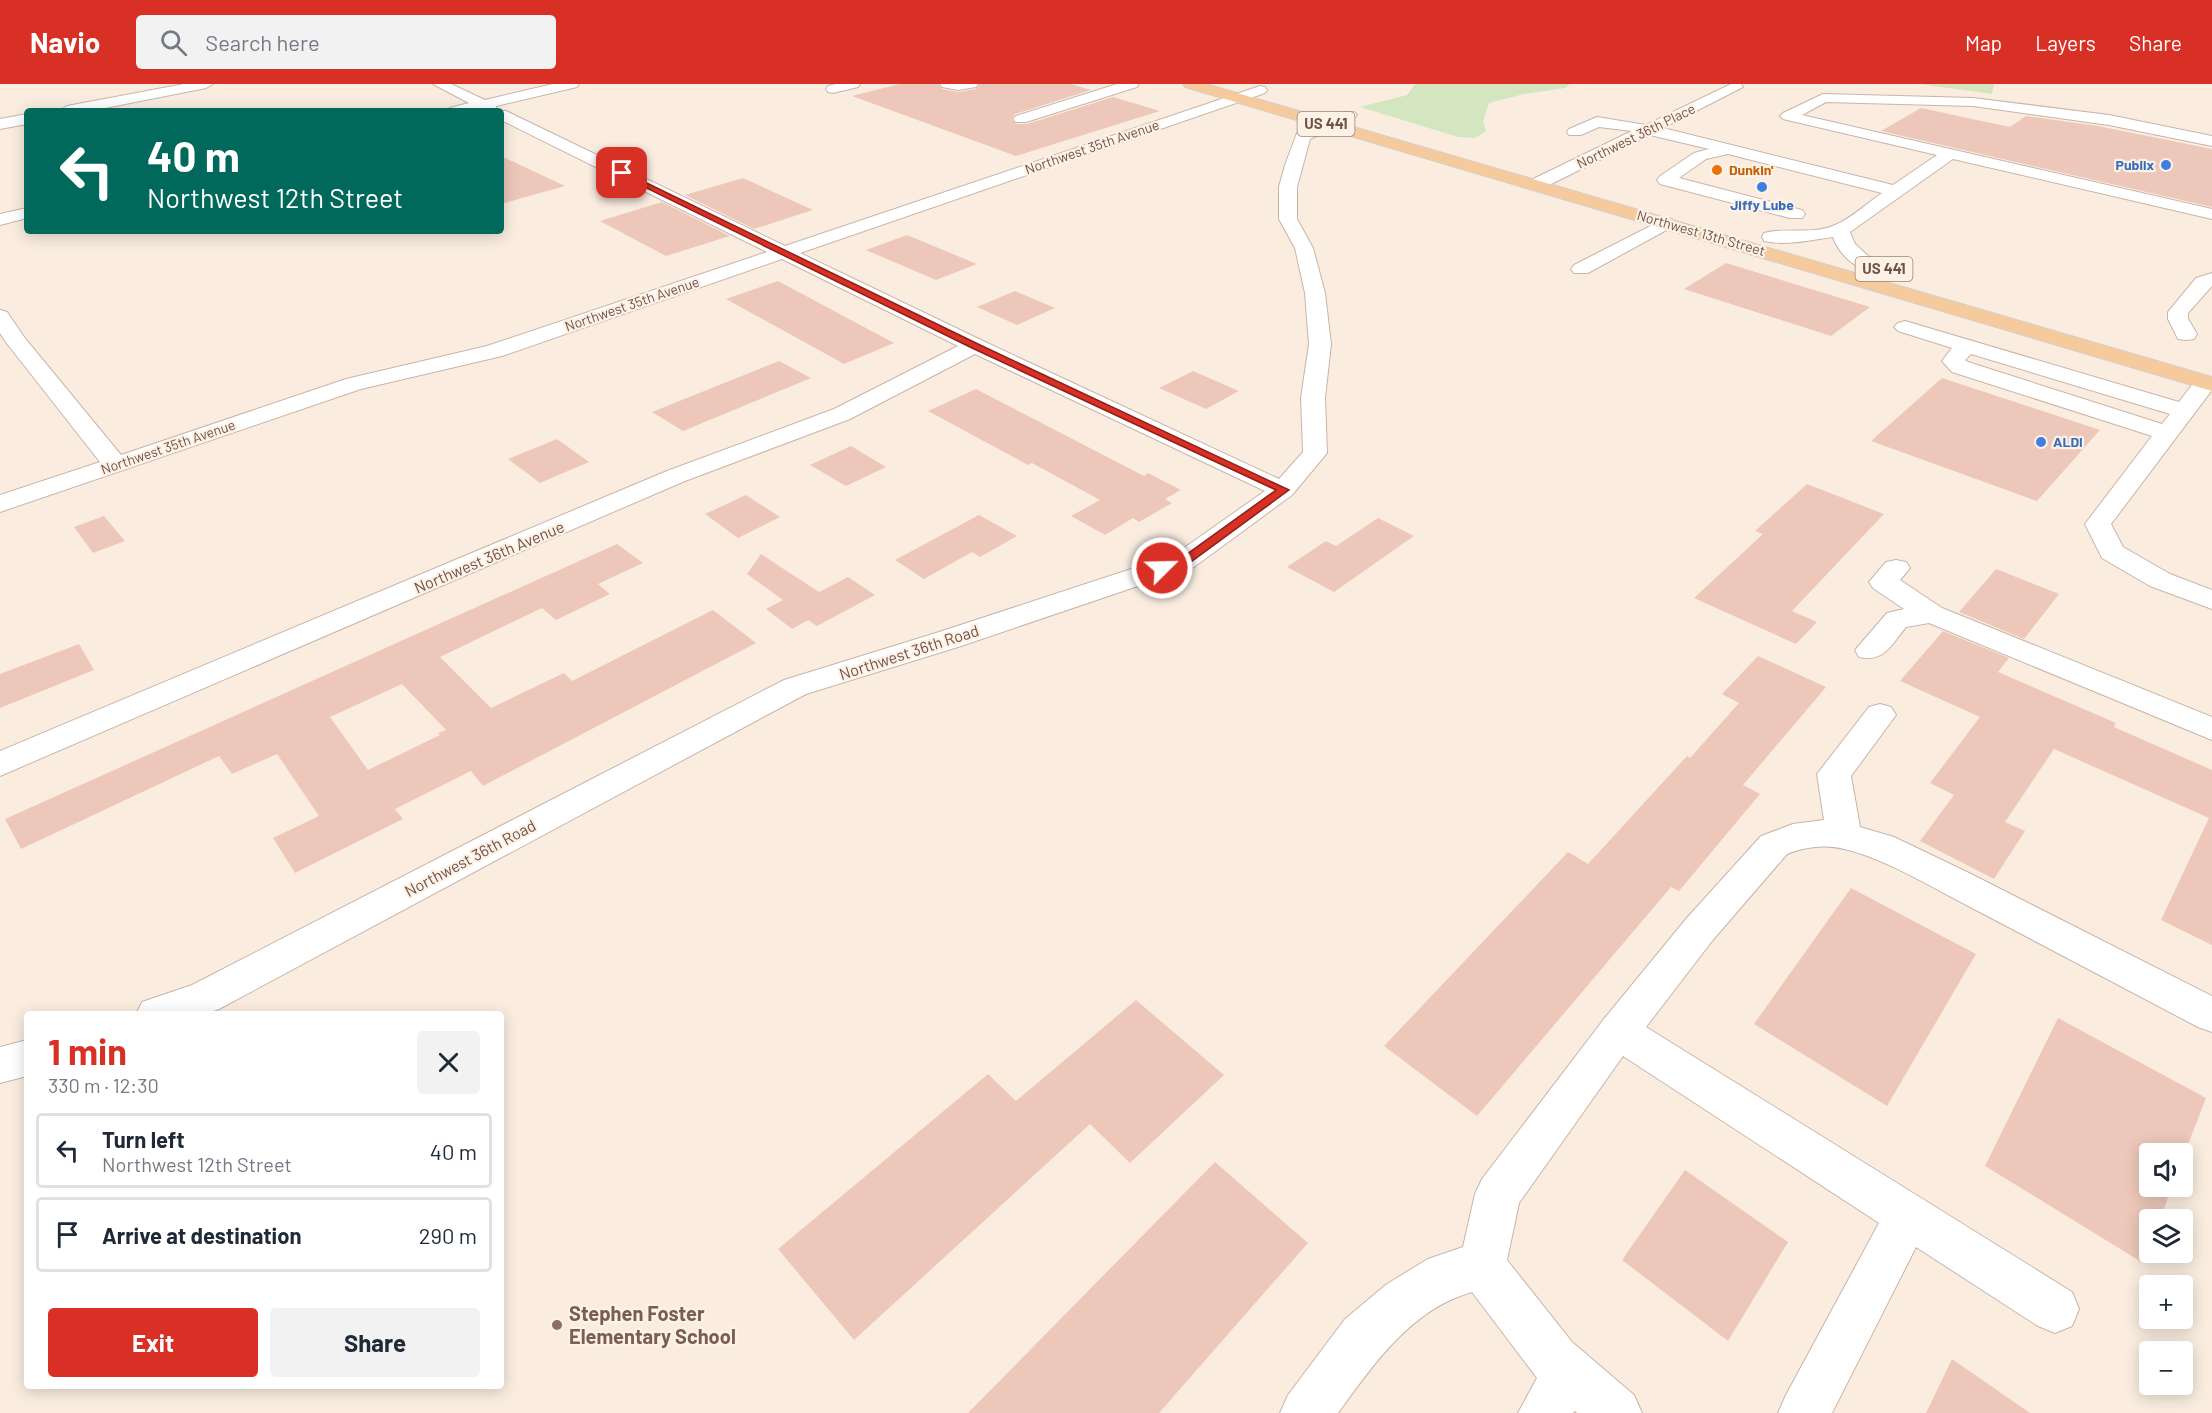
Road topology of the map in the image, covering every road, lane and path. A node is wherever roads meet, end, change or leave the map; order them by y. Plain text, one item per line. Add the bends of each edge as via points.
1 (138, 84) edge
2 (206, 84) edge
3 (440, 84) edge
4 (572, 84) edge
5 (853, 84) edge
6 (947, 84) edge
7 (971, 84) edge
8 (1132, 84) edge
9 (1190, 84) edge
10 (1737, 87) dead end
11 (833, 89) dead end
12 (1260, 90) joint
13 (1237, 91) edge
14 (152, 94) junction
15 (166, 105) dead end
16 (82, 108) edge
17 (489, 108) edge
18 (499, 108) edge
19 (504, 115) edge
20 (1021, 119) dead end
21 (24, 120) edge
22 (1338, 120) junction
23 (0, 124) edge
24 (1649, 130) junction
25 (1575, 132) dead end
26 (2212, 141) edge
27 (1727, 149) junction
28 (1950, 154) junction
29 (1765, 158) junction
30 (1745, 170) dead end
31 (1556, 175) junction
32 (1724, 181) dead end
33 (1535, 184) junction
34 (1704, 190) junction
35 (1896, 191) junction
36 (24, 214) edge
37 (1796, 214) dead end
38 (2212, 214) edge
39 (0, 220) edge
40 (1666, 223) junction
41 (1840, 231) junction
42 (1770, 237) junction
43 (784, 252) junction
44 (1867, 264) junction
45 (1581, 269) dead end
46 (2212, 279) edge
47 (1999, 302) dead end
48 (0, 316) edge
49 (1905, 327) dead end
50 (2186, 334) dead end
51 (8, 344) edge
52 (1967, 345) junction
53 (975, 346) junction
54 (2209, 383) edge
55 (2182, 410) junction
56 (2166, 433) junction
57 (116, 464) junction
58 (1283, 490) junction
59 (0, 504) edge
60 (1896, 568) dead end
61 (2212, 600) edge
62 (1932, 614) junction
63 (1870, 650) dead end
64 (1880, 715) dead end
65 (2212, 729) edge
66 (0, 764) edge
67 (1844, 835) junction
68 (165, 1011) edge
69 (2212, 1015) edge
70 (1618, 1031) junction
71 (24, 1059) edge
72 (0, 1065) edge
73 (1908, 1216) junction
74 (1482, 1266) junction
75 (2055, 1309) dead end
76 (1557, 1393) edge
77 (1306, 1413) edge
78 (1616, 1413) edge
79 (1804, 1413) edge

1 - 14 street
2 - 14 street
3 - 17 street
4 - 18 street
5 - 11 street
6 - 7 street
8 - 20 street
9 - 13 main road, Northwest 13th Street / US 441
10 - 24 street, Northwest 36th Place
12 - 13 street, Northwest 35th Avenue
12 - 22 main road, Northwest 13th Street / US 441
13 - 22 main road, Northwest 13th Street / US 441
13 - 43 street, Northwest 35th Avenue
14 - 15 street
14 - 16 street
19 - 43 street
21 - 23 street
22 - 31 main road, Northwest 13th Street / US 441
22 - 33 main road, Northwest 13th Street / US 441
22 - 58 street, Northwest 36th Road via 1303,136 1288,187 1288,219 1304,248 1315,293 1320,344 1313,398 1315,453
24 - 25 street via 1597,122
24 - 27 street
24 - 31 street, Northwest 36th Place
26 - 28 street via 2109,120 1973,102 1823,98 1788,117
27 - 29 street
27 - 34 street via 1700,156 1665,178
28 - 35 street
28 - 38 street
29 - 30 street
29 - 35 street
31 - 33 street, Northwest 36th Place
31 - 42 main road, Northwest 13th Street / US 441
32 - 34 street
33 - 40 main road, Northwest 13th Street / US 441
34 - 37 street
35 - 41 street
36 - 39 street
40 - 45 street
40 - 54 main road, Northwest 13th Street / US 441
41 - 42 street
41 - 44 street via 1846,247
42 - 44 main road, Northwest 13th Street / US 441
43 - 53 street
43 - 57 street, Northwest 35th Avenue via 494,351 354,384
44 - 47 main road, Northwest 13th Street / US 441
46 - 50 street via 2203,282 2178,312
48 - 51 street
49 - 52 street
51 - 57 street
52 - 55 street
52 - 56 street via 1953,361 1960,367
53 - 58 street
53 - 66 street, Northwest 36th Avenue via 842,414 676,476
54 - 55 street
55 - 56 street
56 - 61 street via 2098,524 2112,552 2160,580
57 - 59 street, Northwest 35th Avenue
58 - 68 street, Northwest 36th Road via 1184,561 795,687 205,997
60 - 62 street via 1883,582
62 - 63 street via 1897,619
62 - 65 street
64 - 67 street via 1834,774
67 - 69 street via 1881,847 1958,884
67 - 70 street via 1818,833 1774,845
70 - 73 street
70 - 74 street via 1498,1194
71 - 72 street
73 - 75 street
73 - 79 street
74 - 76 street via 1554,1360
74 - 77 street via 1445,1276 1404,1301 1363,1337
76 - 78 street

